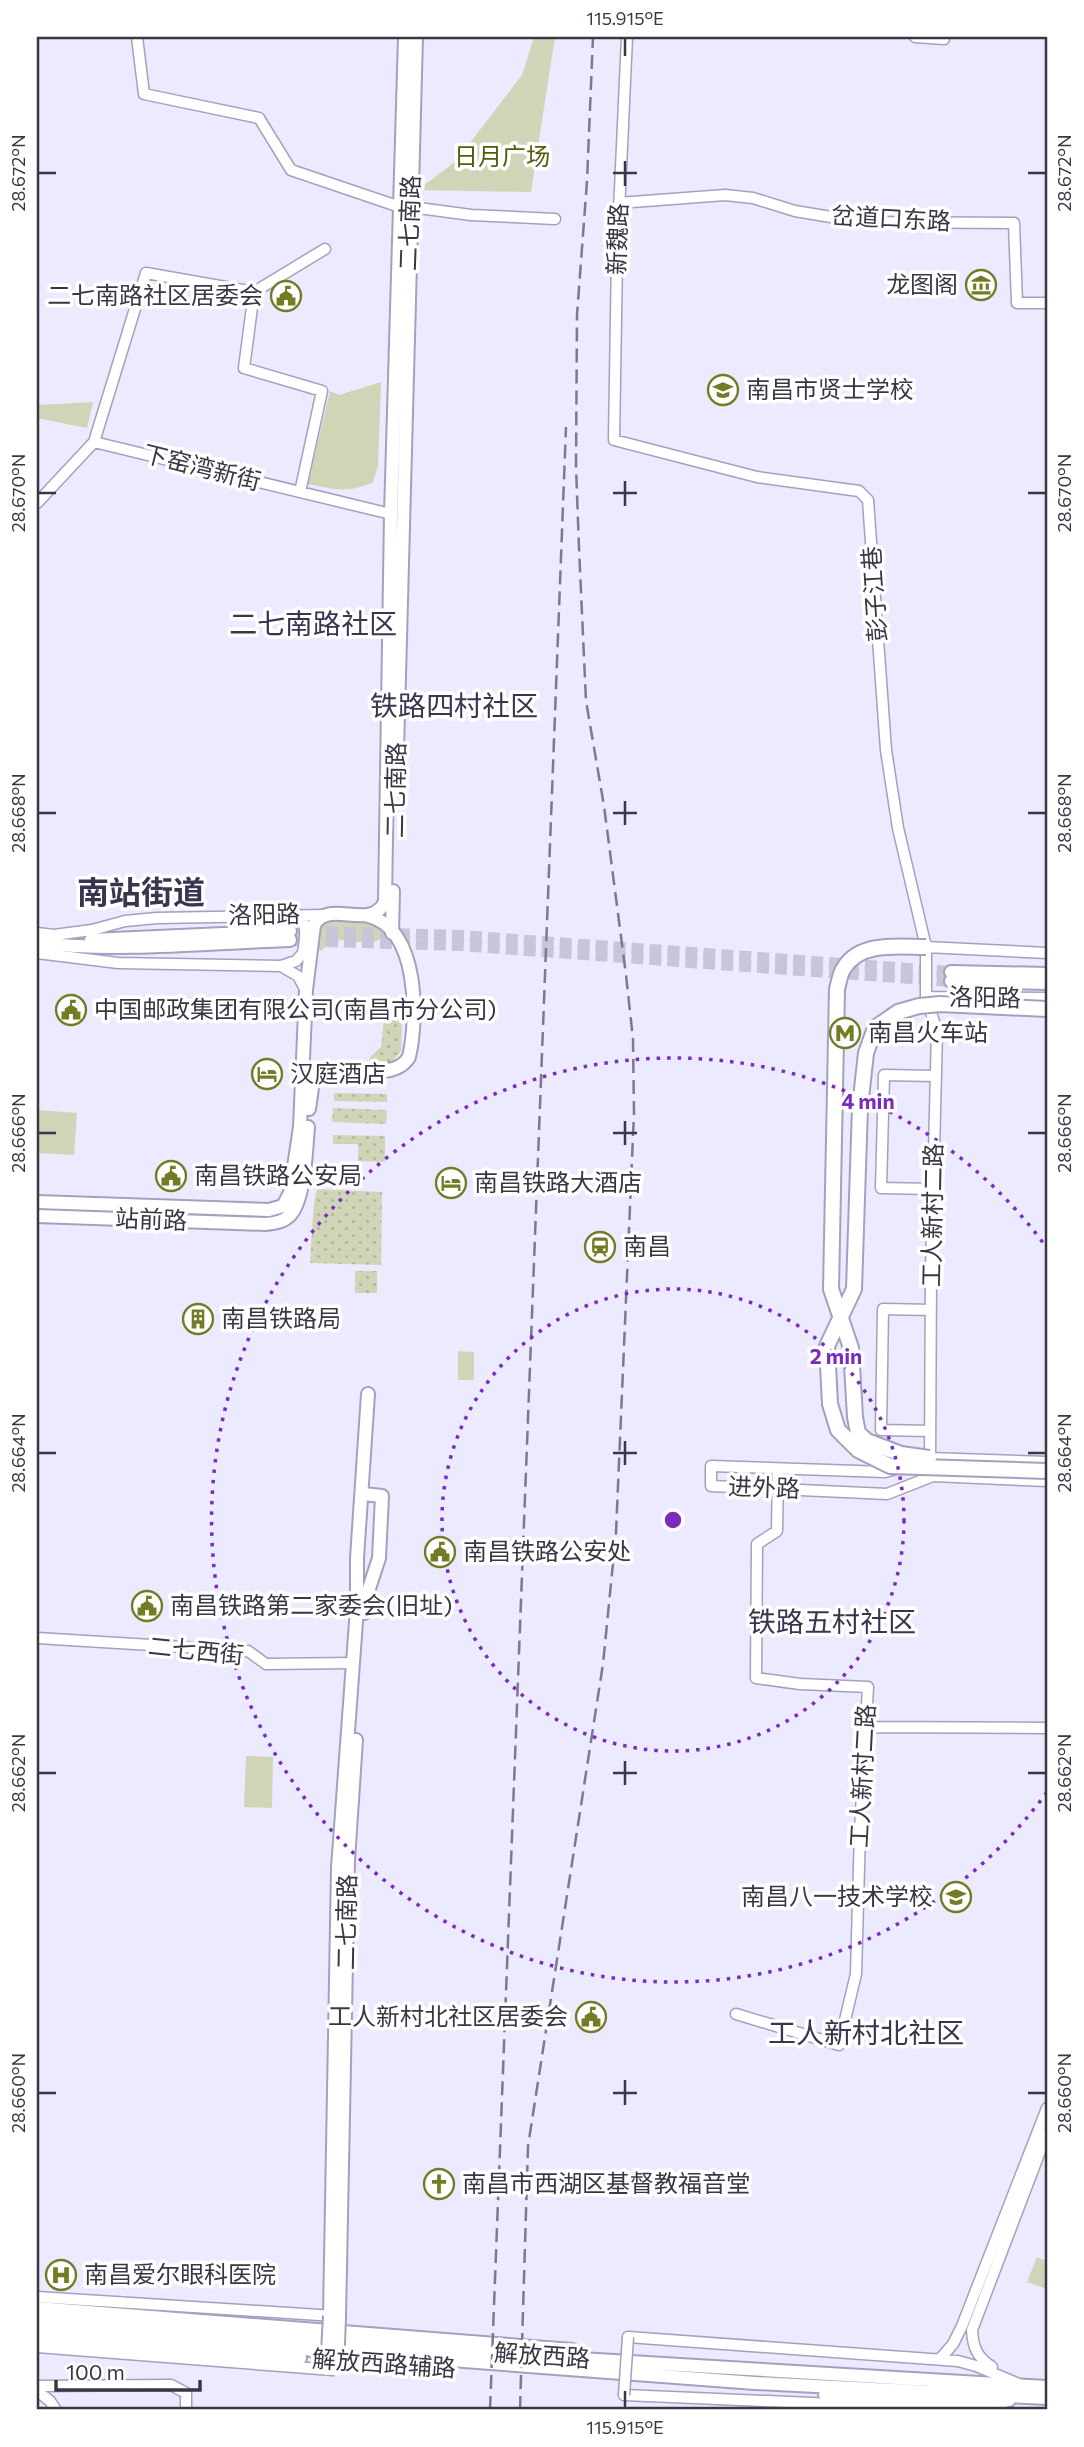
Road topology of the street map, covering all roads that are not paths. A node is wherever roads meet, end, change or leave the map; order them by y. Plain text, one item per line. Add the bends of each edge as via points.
1 (137, 37) edge
2 (405, 37) edge
3 (416, 37) edge
4 (627, 37) edge
5 (915, 37) edge
6 (944, 39) dead end
7 (619, 203) junction
8 (405, 207) junction
9 (555, 219) dead end
10 (325, 249) dead end
11 (254, 292) junction
12 (1047, 303) edge
13 (614, 440) joint
14 (94, 442) junction
15 (300, 492) junction
16 (37, 503) edge
17 (391, 514) junction
18 (295, 914) junction
19 (325, 915) junction
20 (368, 916) junction
21 (392, 933) junction
22 (37, 935) edge
23 (37, 943) edge
24 (926, 947) junction
25 (37, 953) edge
26 (1047, 953) edge
27 (281, 966) junction
28 (1047, 974) edge
29 (1047, 983) edge
30 (306, 990) junction
31 (926, 997) junction
32 (1047, 999) edge
33 (1047, 1009) edge
34 (936, 1076) junction
35 (933, 1189) junction
36 (37, 1202) edge
37 (37, 1216) edge
38 (265, 1217) junction
39 (931, 1310) junction
40 (841, 1319) junction
41 (368, 1394) dead end
42 (930, 1431) junction
43 (929, 1458) junction
44 (1047, 1462) edge
45 (778, 1470) junction
46 (1047, 1471) edge
47 (933, 1476) junction
48 (1047, 1480) edge
49 (777, 1488) junction
50 (363, 1494) junction
51 (37, 1638) edge
52 (353, 1663) junction
53 (865, 1727) junction
54 (1047, 1728) edge
55 (736, 2014) dead end
56 (1047, 2108) edge
57 (1047, 2133) edge
58 (37, 2297) edge
59 (37, 2308) edge
60 (335, 2316) junction
61 (37, 2317) edge
62 (37, 2329) edge
63 (37, 2339) edge
64 (37, 2347) edge
65 (940, 2360) junction
66 (332, 2370) joint
67 (1047, 2387) edge
68 (37, 2388) edge
69 (1022, 2391) junction
70 (1047, 2398) edge
71 (56, 2410) edge
72 (186, 2410) edge
73 (914, 2410) edge
74 (994, 2410) edge

1 - 8 street via 144,94 259,118 291,170
2 - 8 main road, 二七南路
3 - 8 main road, 二七南路
4 - 7 street, 新魏路
5 - 6 street
7 - 12 street, 岔道口东路 via 725,195 861,222 1014,223 1017,303
7 - 13 street, 新魏路
8 - 9 street
8 - 17 main road, 二七南路
8 - 21 main road, 二七南路
10 - 11 street
11 - 14 street via 146,272
11 - 15 street via 244,368 322,391
13 - 24 street, 彭子江巷 via 757,477 859,491 868,500 886,750 898,828
14 - 15 street, 下窑湾新街
14 - 16 street
15 - 17 street, 下窑湾新街
17 - 20 main road, 二七南路 via 387,893 381,910
18 - 19 street, 洛阳路
18 - 22 street, 洛阳路 via 157,918
18 - 27 street via 305,924 303,953
19 - 20 main road
19 - 30 main road via 314,925
20 - 21 main road via 382,921
21 - 38 main road via 412,972 409,1057 391,1070 317,1074 297,1202 283,1220
22 - 23 main road, 洛阳路 via 94,940 290,936 132,948
24 - 26 street, 洛阳路
24 - 31 street, 洛阳路
24 - 40 highway, bridge via 888,946 858,953 844,968 837,989 831,1289
25 - 27 street, 洛阳路 via 118,962
27 - 30 street, 洛阳路 via 298,975
28 - 29 main road, 洛阳路 via 951,976
30 - 38 main road via 300,1127 292,1184 285,1204
31 - 32 street, 洛阳路
31 - 34 street, 工人新村二路 via 937,1031
33 - 40 highway, bridge via 919,1006 898,1012 875,1028 866,1053 860,1107 854,1289
34 - 35 street, 工人新村二路
34 - 35 street via 884,1074 881,1175 881,1188
35 - 39 street, 工人新村二路
36 - 38 main road, 站前路
37 - 38 main road, 站前路
39 - 42 street, 工人新村二路
39 - 42 street via 883,1309 881,1430
40 - 43 highway, bridge via 851,1348 859,1433 880,1447
40 - 46 highway, bridge via 827,1346 830,1404 838,1430 858,1450 890,1466
41 - 50 main road, 二七南路
42 - 43 street, 工人新村二路
43 - 44 street, 进外路
43 - 45 street, 进外路 via 885,1472
43 - 47 street, 工人新村二路
45 - 49 street, 工人新村二路
45 - 49 street, 进外路 via 711,1466 710,1486
47 - 48 street, 进外路
47 - 49 street, 进外路 via 887,1494
49 - 53 street, 工人新村二路 via 777,1531 757,1544 756,1678 867,1687
50 - 52 main road, 二七南路
50 - 60 main road, 二七南路 via 382,1496 379,1558 365,1604 348,1860
51 - 52 street, 二七西街 via 248,1651 266,1664
52 - 60 main road, 二七南路 via 338,1868
53 - 54 street
53 - 55 street, 工人新村二路 via 856,1974 839,2045
56 - 65 street via 962,2326
57 - 69 street via 972,2330 979,2359
58 - 60 street, 解放西路辅路
59 - 69 main road, 解放西路辅路
60 - 66 main road, 二七南路, bridge
61 - 69 main road, 解放西路
62 - 69 main road, 解放西路 via 755,2383
63 - 69 main road, 解放西路辅路 via 982,2406
64 - 66 street, 解放西路辅路
65 - 69 street via 976,2366
65 - 73 street, bridge via 628,2337 624,2395
67 - 69 main road, 解放西路
68 - 71 street
68 - 72 street via 172,2385 186,2393
69 - 70 main road, 解放西路
69 - 74 street

